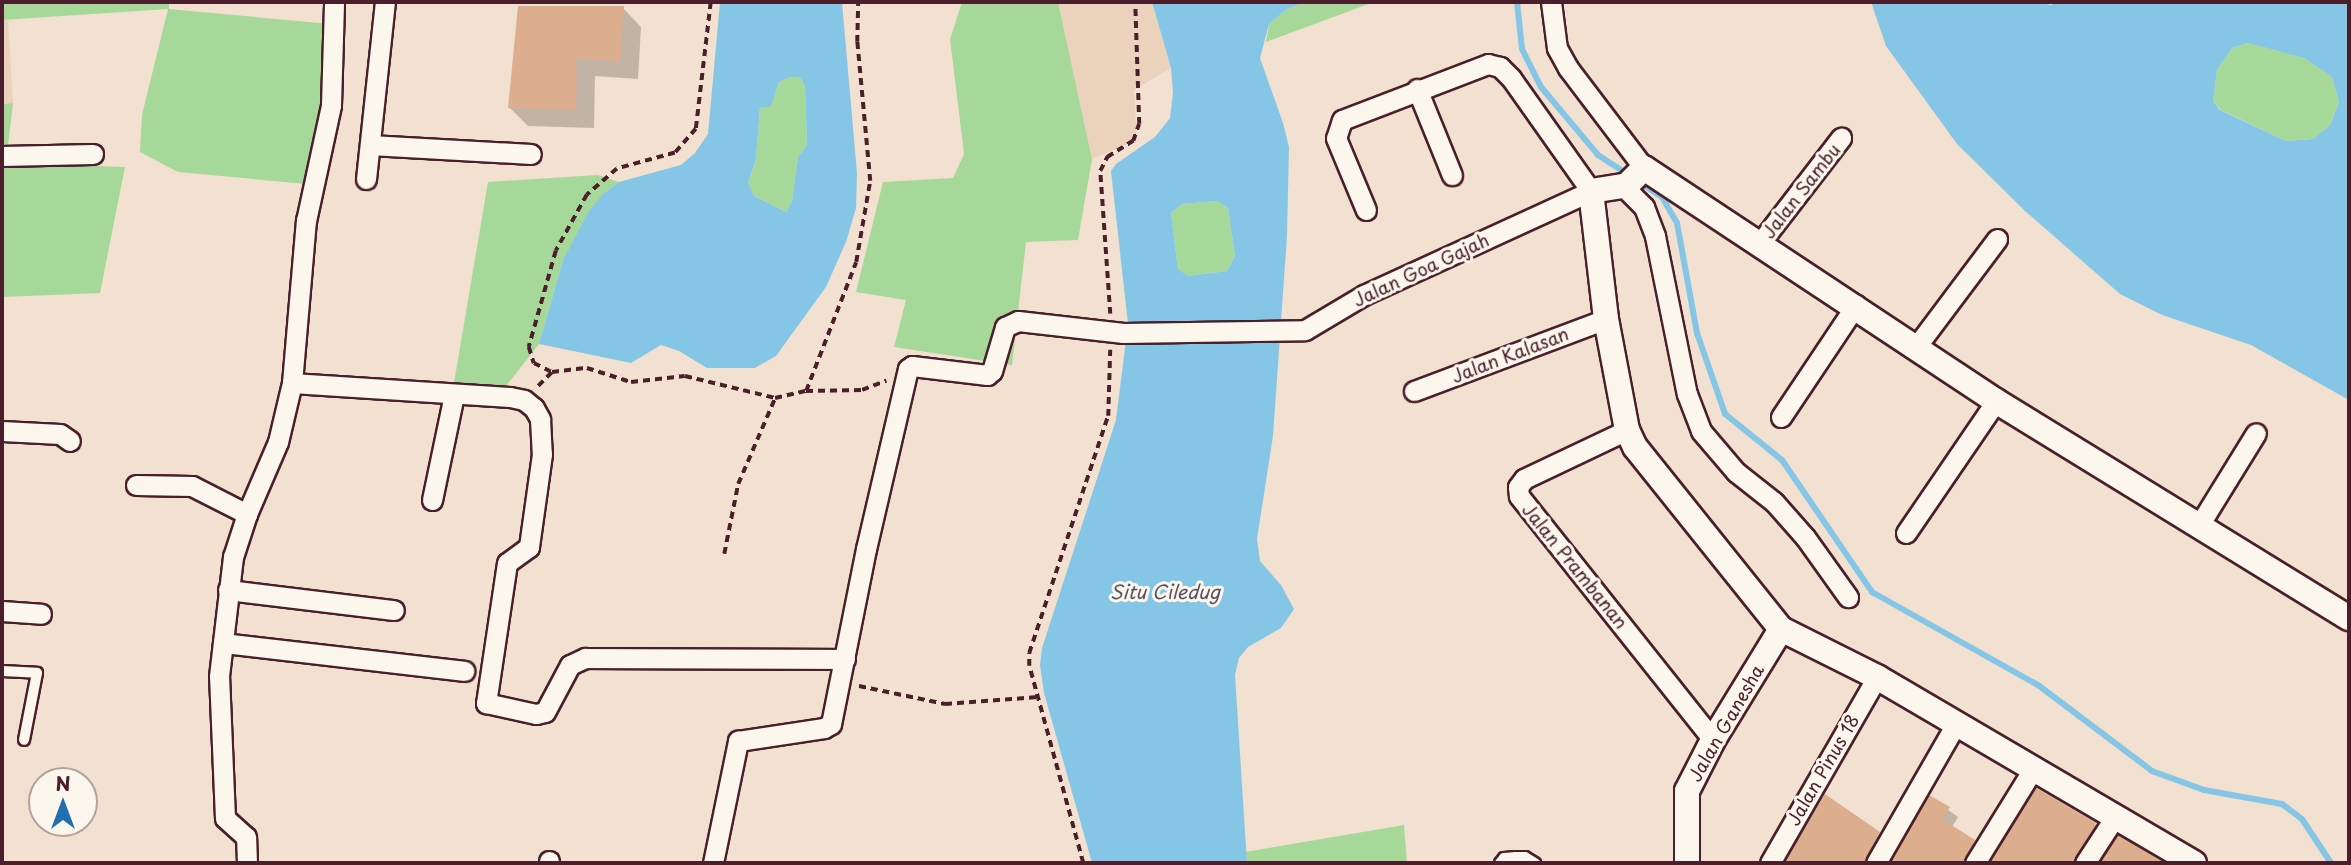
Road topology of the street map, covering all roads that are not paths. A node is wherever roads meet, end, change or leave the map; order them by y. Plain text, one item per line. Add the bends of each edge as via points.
1 (334, 2) edge
2 (385, 2) edge
3 (1551, 2) edge
4 (1417, 89) junction
5 (1842, 138) dead end
6 (370, 145) junction
7 (530, 154) dead end
8 (93, 155) dead end
9 (2, 156) edge
10 (1452, 175) dead end
11 (1633, 178) junction
12 (366, 179) dead end
13 (1591, 191) junction
14 (1366, 210) dead end
15 (1997, 239) dead end
16 (1760, 243) junction
17 (1856, 305) junction
18 (1606, 319) junction
19 (1916, 347) junction
20 (292, 383) junction
21 (1414, 391) dead end
22 (454, 395) junction
23 (1996, 401) junction
24 (1781, 417) dead end
25 (1627, 430) junction
26 (2, 431) edge
27 (2256, 433) dead end
28 (70, 441) dead end
29 (136, 485) dead end
30 (432, 500) dead end
31 (247, 514) junction
32 (2198, 527) junction
33 (1906, 533) dead end
34 (229, 590) junction
35 (1848, 597) dead end
36 (394, 610) dead end
37 (2347, 610) edge
38 (2, 611) edge
39 (41, 614) dead end
40 (1781, 629) junction
41 (223, 643) junction
42 (845, 659) junction
43 (2, 671) edge
44 (464, 671) dead end
45 (1877, 677) junction
46 (1956, 724) junction
47 (24, 740) dead end
48 (1713, 740) junction
49 (2033, 769) junction
50 (2115, 817) junction
51 (2188, 862) edge
52 (247, 863) edge
53 (713, 863) edge
54 (1500, 863) edge
55 (1535, 863) edge
56 (1687, 863) edge
57 (1769, 863) edge
58 (1876, 863) edge
59 (1975, 863) edge
60 (2085, 863) edge

1 - 20 street via 331,105 306,221
2 - 6 street
3 - 11 street via 1558,48
4 - 10 street
4 - 13 street via 1488,64 1500,66
4 - 14 street via 1342,120 1338,128 1336,138
5 - 16 street, Jalan Sambu
6 - 7 street
6 - 12 street
8 - 9 street
11 - 13 street
11 - 16 street
11 - 35 street via 1655,236 1687,394 1701,431 1736,471 1798,528
13 - 18 street
13 - 42 street, Jalan Goa Gajah via 1364,295 1312,327 1293,331 1117,332 1018,321 1005,327 992,371 987,374 912,366 905,373
15 - 19 street
16 - 17 street
17 - 19 street
17 - 24 street
18 - 21 street, Jalan Kalasan
18 - 25 street
19 - 23 street
20 - 22 street
20 - 31 street via 278,442
22 - 30 street
22 - 42 street via 524,400 540,419 542,454 528,547 507,563 486,703 545,712 570,665 585,658
23 - 32 street
23 - 33 street
25 - 40 street via 1635,447
25 - 48 street, Jalan Prambanan via 1524,479 1519,496
26 - 28 street via 60,433
27 - 32 street
29 - 31 street via 192,486
31 - 34 street via 233,556
32 - 37 street
34 - 36 street
34 - 41 street
38 - 39 street
40 - 45 street
40 - 48 street, Jalan Ganesha
41 - 44 street
41 - 52 street via 219,676 225,818 246,837
42 - 53 street via 831,724 738,741
43 - 47 lane via 37,673
45 - 46 street
45 - 57 street, Jalan Pinus 18
46 - 49 street
46 - 58 street
48 - 56 street, Jalan Ganesha via 1687,791
49 - 50 street
49 - 59 street
50 - 51 street
50 - 60 street
54 - 55 lane via 1504,858 1525,857

